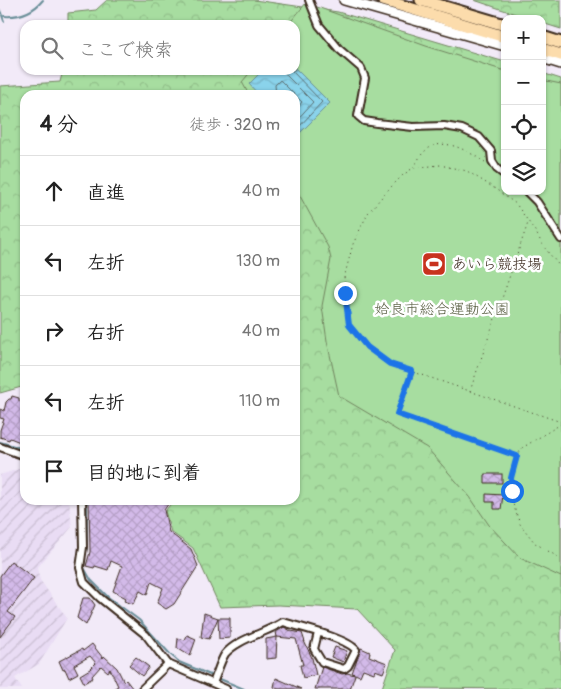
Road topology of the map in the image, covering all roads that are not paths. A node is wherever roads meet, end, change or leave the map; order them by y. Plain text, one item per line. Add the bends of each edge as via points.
1 (309, 0) edge
2 (344, 0) edge
3 (384, 0) edge
4 (421, 0) edge
5 (501, 25) edge
6 (501, 36) edge
7 (546, 38) edge
8 (561, 43) edge
9 (501, 45) edge
10 (546, 50) edge
11 (561, 55) edge
12 (546, 59) edge
13 (561, 64) edge
14 (501, 172) edge
15 (530, 195) edge
16 (561, 239) edge
17 (0, 447) edge
18 (20, 454) edge
19 (82, 505) edge
20 (318, 632) junction
21 (168, 664) junction
22 (213, 684) junction
23 (142, 689) edge
24 (226, 689) edge

1 - 14 street via 319,25 361,68 365,78 358,116 364,121 377,123 462,129 479,137 491,151 492,161
2 - 9 street
3 - 6 highway
4 - 5 highway
7 - 8 highway
10 - 11 highway
12 - 13 street
15 - 16 street
17 - 18 street
19 - 21 street via 80,568 84,582 146,635
20 - 20 street via 352,645 356,650 348,666 344,669 322,662 314,649
20 - 22 street via 283,622 232,647 224,656
21 - 22 street
21 - 23 street
22 - 24 street

